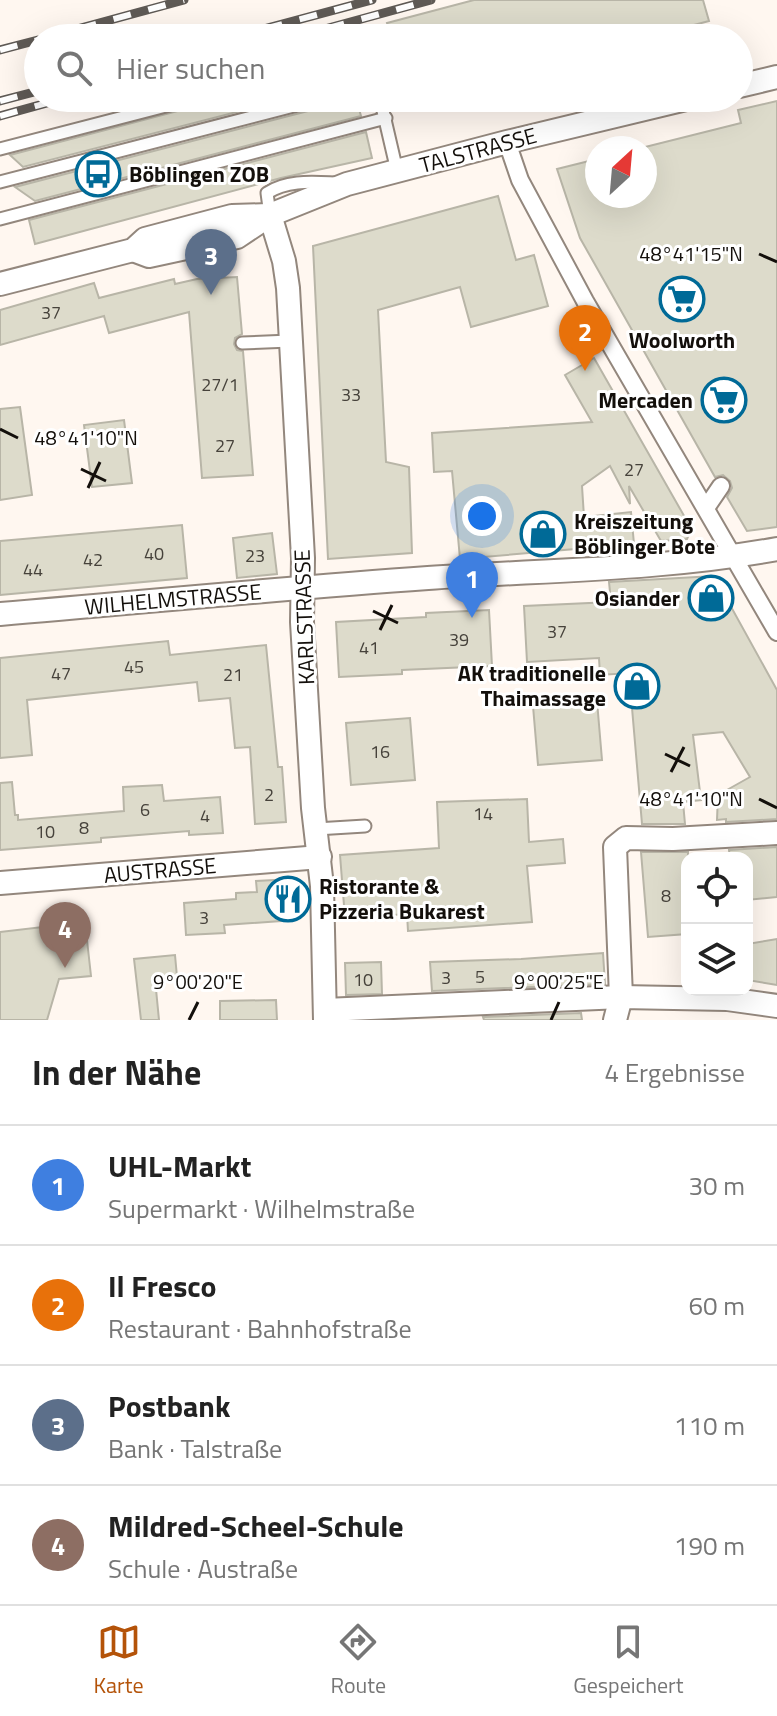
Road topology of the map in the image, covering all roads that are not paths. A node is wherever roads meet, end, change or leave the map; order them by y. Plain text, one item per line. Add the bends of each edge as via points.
1 (776, 76) edge
2 (753, 82) edge
3 (143, 112) edge
4 (271, 112) edge
5 (384, 112) edge
6 (632, 112) edge
7 (386, 118) junction
8 (507, 142) junction
9 (0, 149) edge
10 (397, 171) junction
11 (0, 182) edge
12 (270, 215) junction
13 (0, 219) edge
14 (1, 281) edge
15 (290, 341) junction
16 (242, 343) dead end
17 (721, 486) dead end
18 (706, 508) junction
19 (777, 549) edge
20 (734, 557) junction
21 (302, 589) junction
22 (0, 614) edge
23 (777, 632) edge
24 (365, 826) dead end
25 (316, 829) junction
26 (777, 833) edge
27 (320, 857) junction
28 (0, 883) edge
29 (621, 997) junction
30 (777, 1006) edge
31 (325, 1015) edge
32 (615, 1020) edge

1 - 2 street
3 - 9 lane
4 - 11 lane
5 - 7 lane
6 - 8 street, TALSTRASSE
7 - 10 lane
7 - 13 lane
8 - 10 street, TALSTRASSE
8 - 18 street via 539,217
10 - 12 street, TALSTRASSE via 347,184
12 - 14 street, TALSTRASSE via 232,216 145,239 133,250
12 - 15 street, KARLSTRASSE via 284,261
15 - 16 lane
15 - 21 street, KARLSTRASSE
17 - 18 street
18 - 20 street
19 - 20 street, WILHELMSTRASSE
20 - 21 street, WILHELMSTRASSE
20 - 23 street
21 - 22 street, WILHELMSTRASSE
21 - 25 street, KARLSTRASSE
24 - 25 lane
25 - 27 street, KARLSTRASSE
26 - 29 street via 626,838 615,847
27 - 28 street, AUSTRASSE
27 - 31 street, KARLSTRASSE
29 - 30 street via 727,999
29 - 31 street
29 - 32 street

